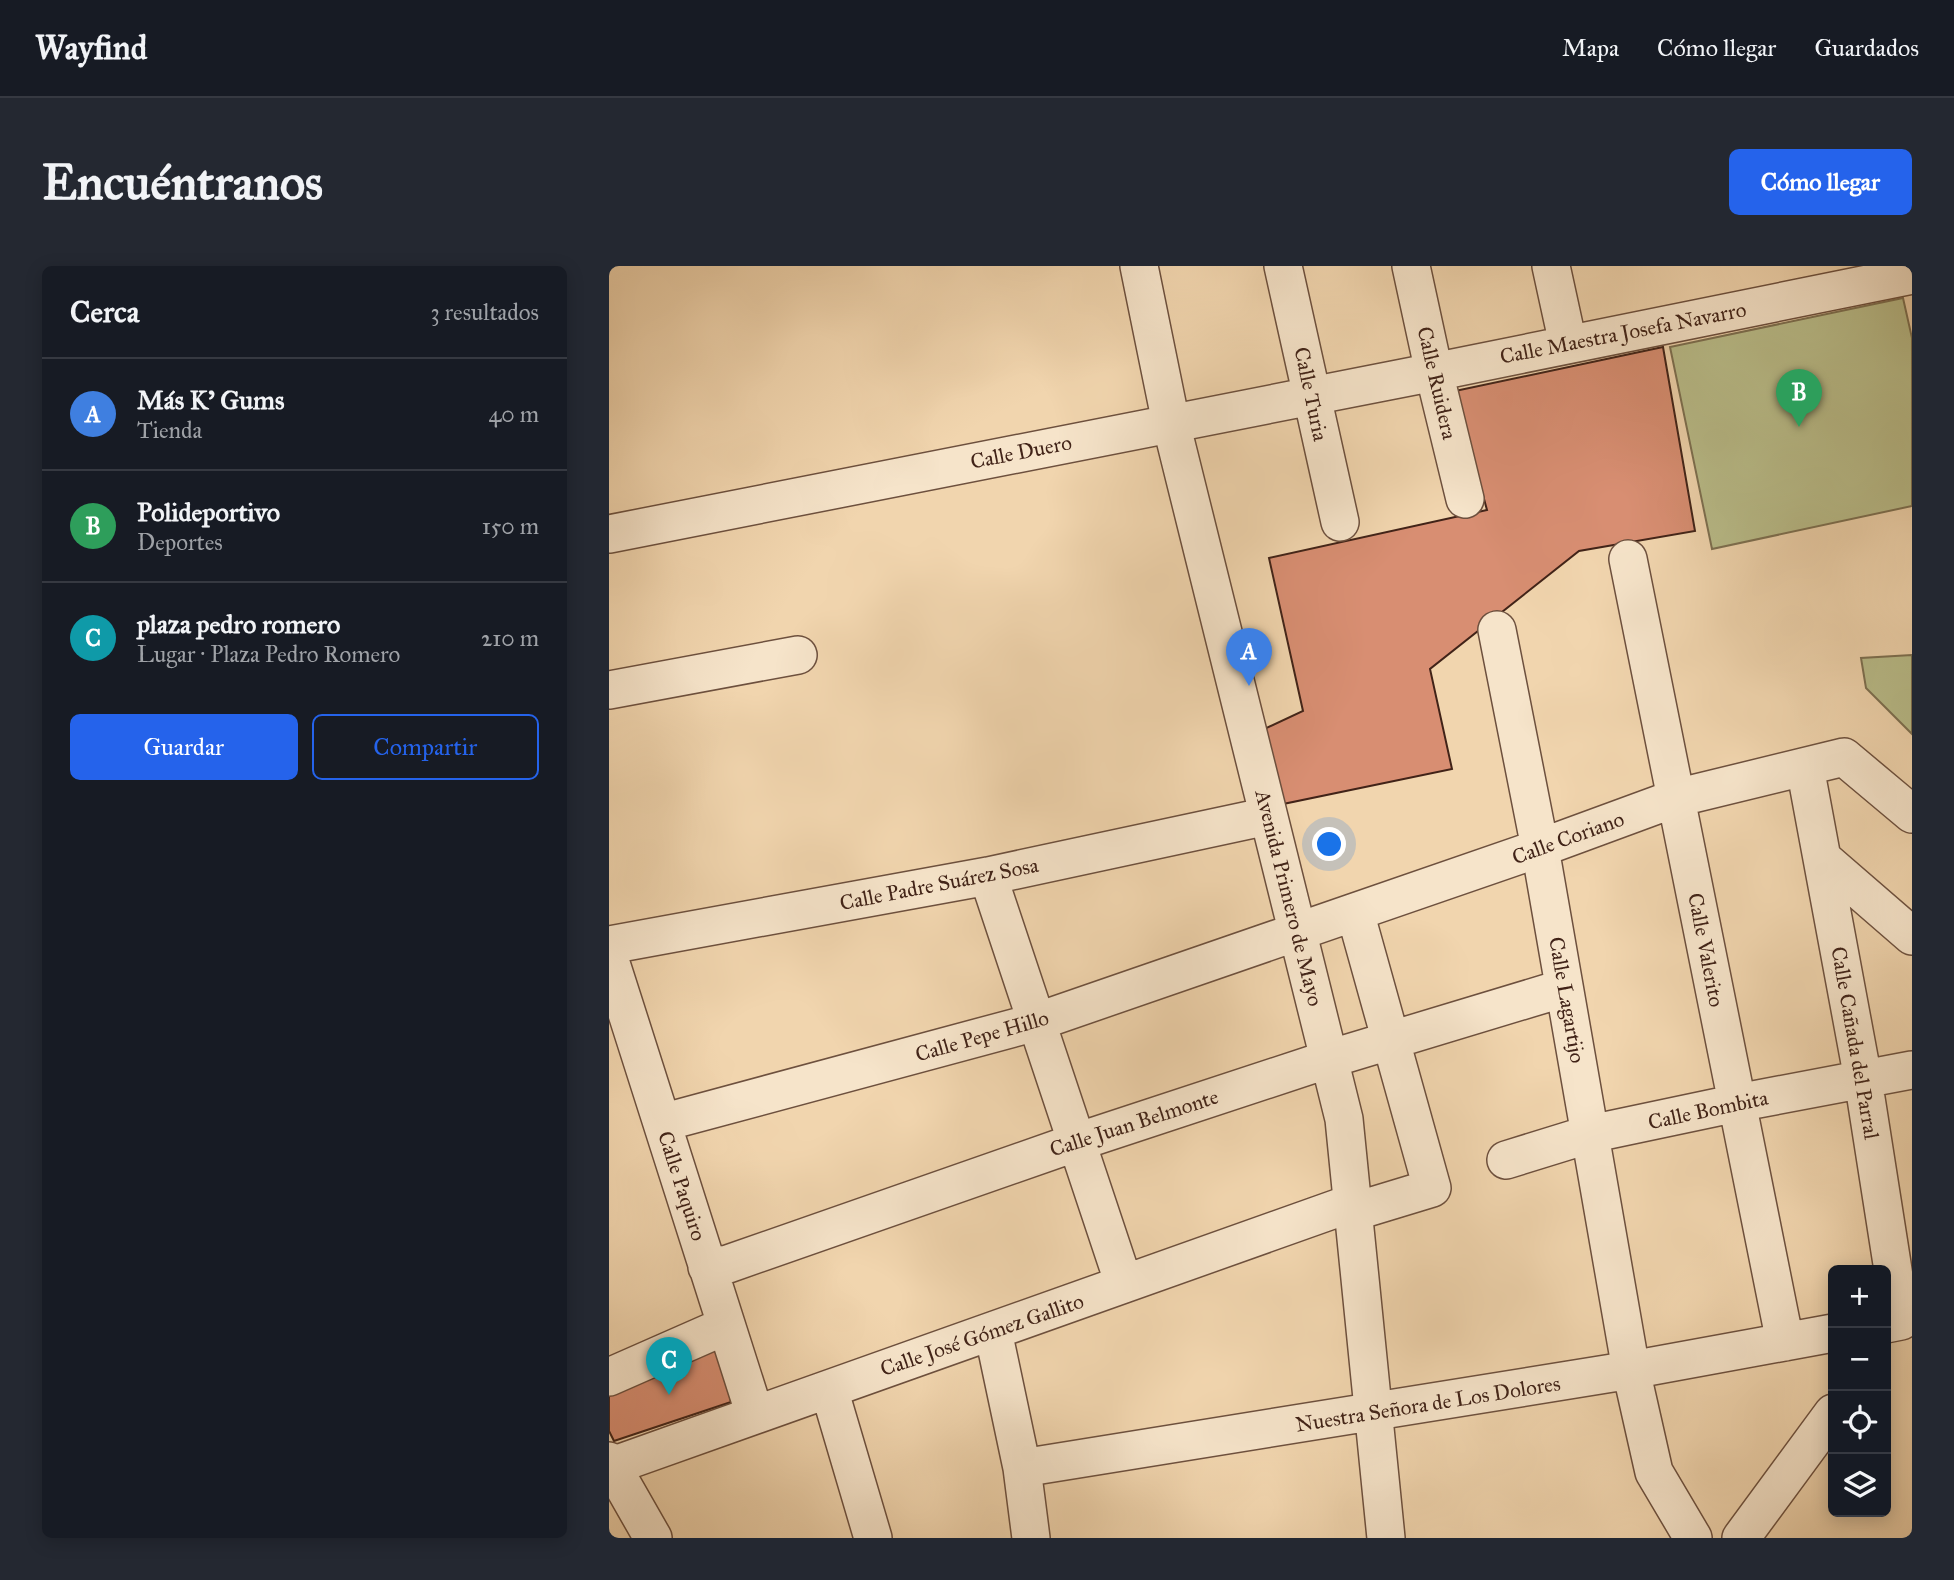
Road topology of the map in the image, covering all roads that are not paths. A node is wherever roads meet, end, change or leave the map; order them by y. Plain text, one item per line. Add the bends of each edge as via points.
1 (1139, 266) edge
2 (1283, 266) edge
3 (1411, 266) edge
4 (1551, 266) edge
5 (1912, 275) edge
6 (1809, 281) edge
7 (1568, 344) junction
8 (1434, 372) junction
9 (1312, 395) junction
10 (1171, 423) junction
11 (1465, 499) dead end
12 (1340, 522) dead end
13 (609, 534) edge
14 (1628, 559) dead end
15 (1497, 631) dead end
16 (798, 655) dead end
17 (609, 690) edge
18 (1805, 767) junction
19 (1676, 798) junction
20 (1912, 814) edge
21 (1268, 816) junction
22 (1540, 848) junction
23 (1822, 858) junction
24 (988, 876) junction
25 (1355, 912) junction
26 (1297, 932) junction
27 (1912, 936) edge
28 (609, 945) edge
29 (609, 957) edge
30 (1564, 988) junction
31 (1036, 1022) junction
32 (1390, 1041) junction
33 (1329, 1059) junction
34 (1912, 1070) edge
35 (1863, 1079) junction
36 (1737, 1103) junction
37 (661, 1120) junction
38 (1590, 1134) junction
39 (1076, 1142) junction
40 (1506, 1160) dead end
41 (1353, 1208) junction
42 (707, 1267) junction
43 (1124, 1284) junction
44 (1896, 1323) edge
45 (725, 1326) junction
46 (993, 1331) junction
47 (1828, 1334) edge
48 (1785, 1342) junction
49 (1631, 1370) junction
50 (609, 1377) edge
51 (829, 1389) junction
52 (1373, 1413) junction
53 (755, 1415) junction
54 (1828, 1420) edge
55 (610, 1464) edge
56 (1022, 1468) junction
57 (653, 1538) edge
58 (873, 1538) edge
59 (1031, 1538) edge
60 (1386, 1538) edge
61 (1693, 1538) edge
62 (1741, 1538) edge

1 - 10 street, Avenida Primero de Mayo
2 - 9 street, Calle Turia
3 - 8 street, Calle Ruidera
4 - 7 street
5 - 6 street, Calle Maestra Josefa Navarro
6 - 7 street, Calle Maestra Josefa Navarro
7 - 8 street, Calle Maestra Josefa Navarro
8 - 9 street, Calle Duero
8 - 11 street, Calle Ruidera
9 - 10 street, Calle Duero
9 - 12 street, Calle Turia
10 - 13 street, Calle Duero
10 - 21 street, Avenida Primero de Mayo
14 - 19 street, Calle Valerito
15 - 22 street, Calle Lagartijo
16 - 17 street
18 - 19 street, Calle Coriano
18 - 20 street, Calle Coriano via 1843,757
18 - 23 street, Calle Cañada del Parral
19 - 22 street, Calle Coriano
19 - 36 street, Calle Valerito
21 - 24 street, Calle Padre Suárez Sosa
21 - 26 street, Avenida Primero de Mayo
22 - 25 street, Calle Coriano
22 - 30 street, Calle Lagartijo
23 - 27 street
23 - 35 street, Calle Cañada del Parral
24 - 28 street, Calle Padre Suárez Sosa
24 - 31 street
25 - 26 street, Calle Coriano
25 - 32 street
26 - 31 street, Calle Pepe Hillo
26 - 33 street, Avenida Primero de Mayo
29 - 37 street, Calle Paquiro
30 - 32 street, Calle Juan Belmonte
30 - 38 street, Calle Lagartijo
31 - 37 street, Calle Pepe Hillo
31 - 39 street
32 - 33 street, Calle Juan Belmonte
32 - 41 street, Calle José Gómez Gallito via 1432,1188
33 - 39 street, Calle Juan Belmonte
33 - 41 street, Avenida Primero de Mayo via 1344,1119
34 - 35 street, Calle Bombita
35 - 36 street, Calle Bombita
35 - 44 street, Calle Cañada del Parral
36 - 38 street, Calle Bombita
36 - 48 street, Calle Valerito
37 - 42 street, Calle Paquiro
38 - 40 street, Calle Bombita
38 - 49 street, Calle Lagartijo
39 - 42 street, Calle Juan Belmonte via 729,1264
39 - 43 street
41 - 43 street, Calle José Gómez Gallito
41 - 52 street, Avenida Primero de Mayo
42 - 45 street, Calle Paquiro
43 - 46 street, Calle José Gómez Gallito
45 - 50 street
45 - 53 street, Calle Paquiro
46 - 51 street, Calle José Gómez Gallito
46 - 56 street
47 - 48 street, Nuestra Señora de Los Dolores
48 - 49 street, Nuestra Señora de Los Dolores
49 - 52 street, Nuestra Señora de Los Dolores
49 - 61 street, Calle Lagartijo via 1654,1472
51 - 53 street, Calle José Gómez Gallito
51 - 58 street
52 - 56 street, Nuestra Señora de Los Dolores
52 - 60 street, Avenida Primero de Mayo
53 - 55 street, Calle José Gómez Gallito
54 - 62 street
55 - 57 street
56 - 59 street

